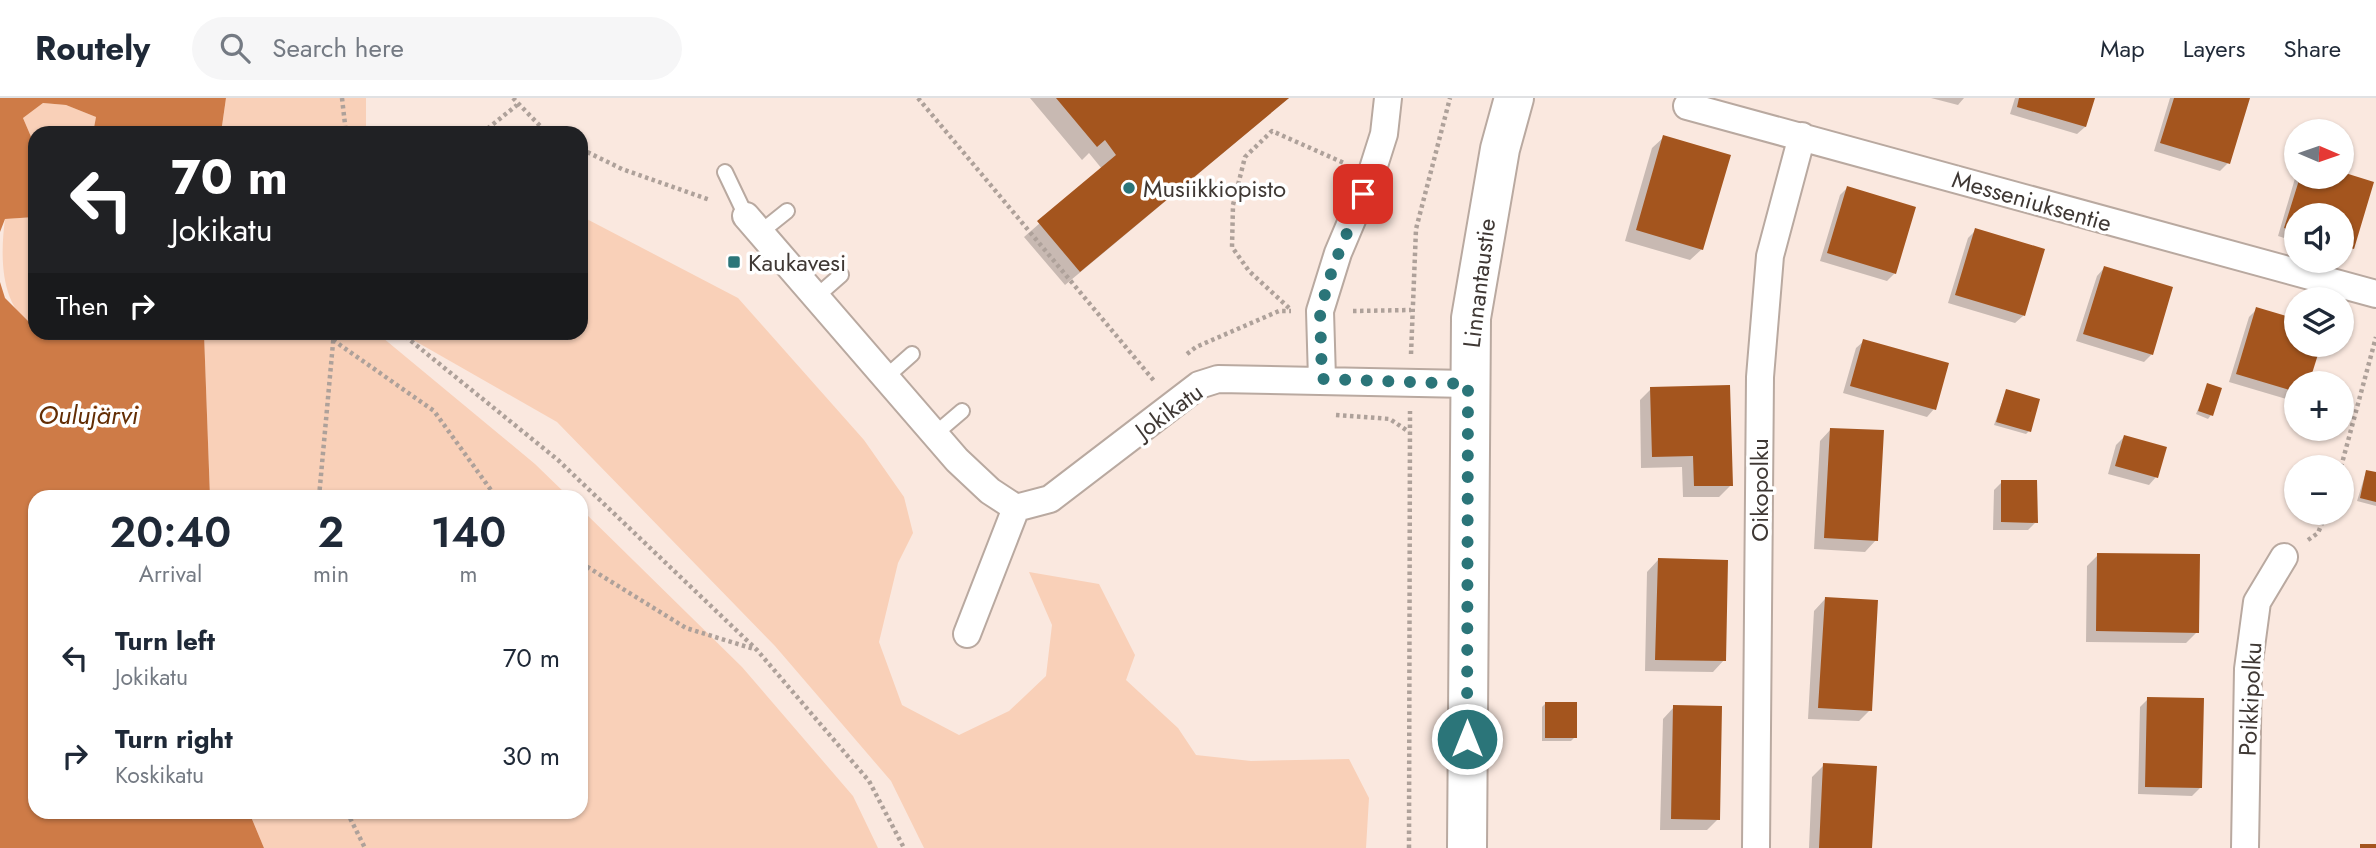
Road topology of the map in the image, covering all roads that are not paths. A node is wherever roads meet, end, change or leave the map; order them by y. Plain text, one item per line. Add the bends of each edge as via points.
1 (1388, 98) edge
2 (1514, 98) edge
3 (1687, 106) dead end
4 (1802, 136) junction
5 (725, 172) dead end
6 (787, 211) dead end
7 (754, 224) junction
8 (841, 275) dead end
9 (2376, 295) edge
10 (817, 296) junction
11 (912, 354) dead end
12 (886, 377) junction
13 (1322, 379) junction
14 (1468, 384) junction
15 (962, 411) dead end
16 (935, 434) junction
17 (1016, 508) junction
18 (2284, 557) dead end
19 (967, 634) dead end
20 (1467, 848) edge
21 (1756, 848) edge
22 (2245, 848) edge

1 - 13 street via 1384,134 1371,175 1334,262 1320,311
2 - 14 street, Linnantaustie via 1480,252
3 - 4 street, Messeniuksentie
4 - 9 street, Messeniuksentie
4 - 21 street, Oikopolku via 1770,256 1760,377
5 - 7 lane
6 - 7 lane
7 - 10 street
8 - 10 lane
10 - 12 street
11 - 12 lane
12 - 16 street
13 - 14 street, Jokikatu
13 - 17 street, Jokikatu via 1218,379 1199,385 1050,499
14 - 20 street, Linnantaustie
15 - 16 lane
16 - 17 street via 990,491
17 - 19 street
18 - 22 street, Poikkipolku via 2257,602 2248,669

